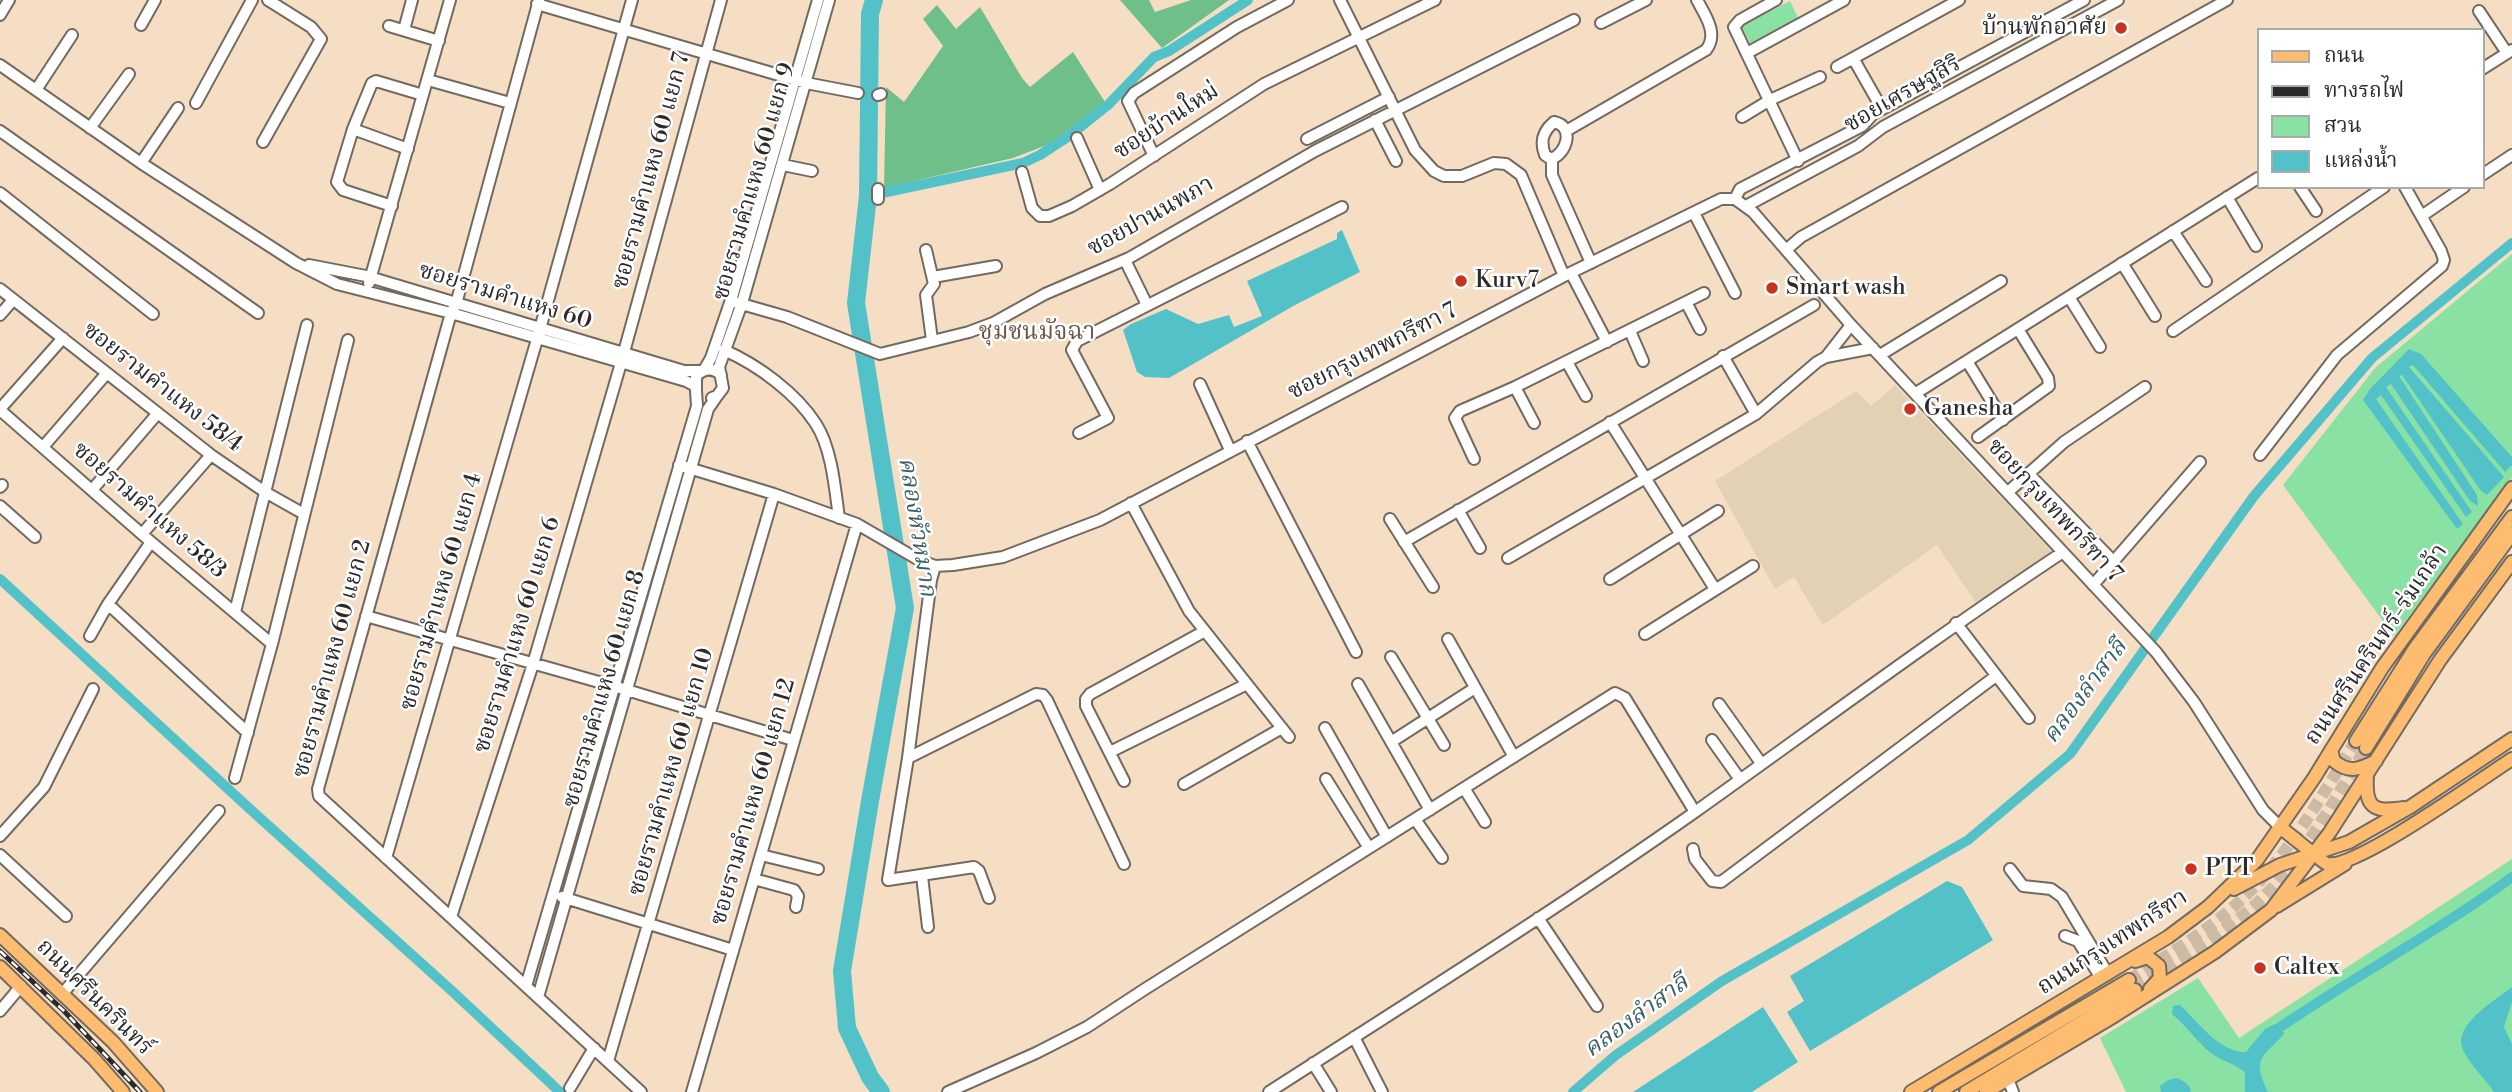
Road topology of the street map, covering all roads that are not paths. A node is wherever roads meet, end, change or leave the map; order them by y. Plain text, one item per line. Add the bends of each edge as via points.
1 (9, 0) edge
2 (155, 0) edge
3 (252, 0) edge
4 (268, 0) edge
5 (412, 0) edge
6 (450, 0) edge
7 (632, 0) edge
8 (721, 0) edge
9 (818, 0) edge
10 (830, 0) edge
11 (1287, 0) edge
12 (1340, 0) edge
13 (1435, 0) edge
14 (1646, 0) edge
15 (1697, 0) edge
16 (1776, 0) edge
17 (1844, 0) edge
18 (1959, 0) edge
19 (2084, 0) edge
20 (2118, 0) edge
21 (2227, 0) edge
22 (538, 2) edge
23 (2479, 10) dead end
24 (0, 15) edge
25 (1574, 20) dead end
26 (1601, 23) dead end
27 (141, 25) dead end
28 (389, 26) dead end
29 (624, 29) junction
30 (404, 30) junction
31 (72, 35) dead end
32 (1358, 37) junction
33 (439, 41) junction
34 (2510, 51) edge
35 (1747, 53) junction
36 (706, 54) junction
37 (1853, 58) junction
38 (0, 65) edge
39 (1837, 67) dead end
40 (2484, 68) edge
41 (128, 74) dead end
42 (1820, 77) dead end
43 (428, 80) junction
44 (800, 81) junction
45 (36, 90) junction
46 (858, 93) dead end
47 (423, 95) junction
48 (1389, 97) junction
49 (1770, 100) junction
50 (196, 103) dead end
51 (510, 103) junction
52 (178, 108) dead end
53 (1395, 110) junction
54 (1882, 110) junction
55 (1742, 117) dead end
56 (1375, 120) junction
57 (90, 128) junction
58 (353, 129) junction
59 (0, 131) edge
60 (1566, 131) junction
61 (1077, 138) dead end
62 (1307, 139) dead end
63 (263, 142) dead end
64 (408, 149) junction
65 (2512, 155) edge
66 (1154, 156) junction
67 (1552, 159) junction
68 (1396, 161) dead end
69 (1798, 161) junction
70 (141, 163) junction
71 (783, 165) junction
72 (812, 171) dead end
73 (1022, 173) dead end
74 (2484, 174) edge
75 (2256, 179) edge
76 (2303, 189) edge
77 (2381, 189) edge
78 (2407, 189) edge
79 (2461, 189) edge
80 (1100, 190) junction
81 (0, 193) edge
82 (2227, 197) junction
83 (1735, 199) junction
84 (392, 205) junction
85 (1746, 206) junction
86 (1342, 207) dead end
87 (2316, 211) dead end
88 (1694, 213) junction
89 (2423, 215) junction
90 (2174, 231) junction
91 (2256, 246) dead end
92 (926, 250) dead end
93 (1786, 250) junction
94 (1125, 260) junction
95 (296, 263) junction
96 (1591, 263) junction
97 (2122, 263) junction
98 (996, 266) dead end
99 (1568, 275) junction
100 (371, 278) junction
101 (933, 278) junction
102 (2001, 281) dead end
103 (2206, 281) dead end
104 (0, 289) edge
105 (367, 292) junction
106 (1704, 293) dead end
107 (1735, 293) dead end
108 (2069, 297) junction
109 (13, 300) junction
110 (736, 302) junction
111 (1686, 302) junction
112 (1147, 305) junction
113 (1814, 305) dead end
114 (453, 309) junction
115 (258, 313) dead end
116 (153, 314) dead end
117 (0, 315) edge
118 (2155, 316) dead end
119 (307, 325) dead end
120 (1851, 325) junction
121 (1700, 329) dead end
122 (2018, 330) junction
123 (1630, 331) junction
124 (2173, 331) dead end
125 (538, 334) junction
126 (63, 338) junction
127 (348, 340) dead end
128 (932, 340) junction
129 (1607, 342) junction
130 (2101, 347) dead end
131 (724, 350) junction
132 (1876, 352) junction
133 (1723, 356) junction
134 (1826, 357) junction
135 (622, 359) junction
136 (1643, 361) dead end
137 (1967, 361) junction
138 (1567, 362) junction
139 (703, 371) junction
140 (107, 373) junction
141 (721, 375) junction
142 (1200, 384) dead end
143 (1515, 387) junction
144 (2145, 387) dead end
145 (695, 388) junction
146 (1916, 393) junction
147 (717, 396) junction
148 (1586, 396) dead end
149 (0, 409) edge
150 (158, 413) junction
151 (1756, 414) junction
152 (2003, 420) junction
153 (1610, 422) junction
154 (1534, 423) dead end
155 (1079, 433) dead end
156 (1978, 437) dead end
157 (1247, 441) junction
158 (43, 447) junction
159 (1230, 450) junction
160 (211, 455) junction
161 (2260, 455) dead end
162 (1474, 459) dead end
163 (2200, 462) dead end
164 (685, 466) junction
165 (2028, 473) junction
166 (1646, 479) junction
167 (2512, 488) edge
168 (92, 490) junction
169 (265, 492) junction
170 (2008, 492) junction
171 (774, 494) junction
172 (1131, 503) junction
173 (0, 506) edge
174 (1458, 510) junction
175 (1718, 511) dead end
176 (304, 514) junction
177 (2512, 517) edge
178 (839, 518) junction
179 (1390, 519) dead end
180 (857, 524) junction
181 (1681, 534) junction
182 (2512, 534) edge
183 (35, 537) dead end
184 (146, 538) junction
185 (1404, 542) junction
186 (1480, 548) dead end
187 (2063, 552) junction
188 (1508, 558) dead end
189 (2114, 562) junction
190 (2512, 562) edge
191 (936, 566) junction
192 (1753, 566) dead end
193 (654, 572) junction
194 (1609, 579) dead end
195 (2094, 585) junction
196 (1433, 587) dead end
197 (1715, 589) junction
198 (108, 604) junction
199 (235, 612) junction
200 (366, 616) junction
201 (1956, 623) junction
202 (1205, 631) junction
203 (1646, 634) dead end
204 (90, 636) dead end
205 (1448, 639) dead end
206 (450, 640) junction
207 (272, 644) junction
208 (1356, 652) dead end
209 (1391, 657) dead end
210 (533, 664) junction
211 (1996, 676) junction
212 (1247, 684) junction
213 (1358, 684) dead end
214 (614, 686) junction
215 (1475, 688) junction
216 (93, 689) dead end
217 (626, 690) junction
218 (1719, 704) dead end
219 (711, 716) junction
220 (1428, 718) junction
221 (2029, 718) dead end
222 (1325, 728) dead end
223 (248, 733) junction
224 (2512, 738) edge
225 (793, 740) junction
226 (1712, 740) dead end
227 (1391, 742) junction
228 (1444, 745) dead end
229 (2331, 750) junction
230 (1110, 752) junction
231 (1514, 757) junction
232 (908, 758) junction
233 (2512, 759) edge
234 (2376, 761) junction
235 (1761, 763) junction
236 (2368, 775) junction
237 (235, 778) dead end
238 (1739, 778) junction
239 (1326, 779) dead end
240 (1124, 781) dead end
241 (1184, 783) dead end
242 (1464, 788) junction
243 (583, 792) junction
244 (596, 795) junction
245 (2410, 807) junction
246 (1430, 810) junction
247 (219, 811) dead end
248 (1695, 812) junction
249 (1415, 819) junction
250 (1485, 822) dead end
251 (2281, 828) junction
252 (0, 836) edge
253 (1387, 836) junction
254 (1369, 848) junction
255 (1693, 849) dead end
256 (2315, 853) junction
257 (0, 855) edge
258 (761, 855) junction
259 (386, 858) junction
260 (1442, 858) dead end
261 (2354, 858) junction
262 (1124, 864) dead end
263 (818, 869) dead end
264 (2010, 869) dead end
265 (922, 876) junction
266 (754, 879) junction
267 (553, 894) junction
268 (2221, 895) junction
269 (566, 898) junction
270 (989, 898) dead end
271 (796, 907) dead end
272 (2271, 910) junction
273 (66, 916) dead end
274 (451, 917) junction
275 (1538, 918) junction
276 (650, 924) junction
277 (928, 927) dead end
278 (0, 935) edge
279 (2065, 936) dead end
280 (733, 950) junction
281 (2121, 966) junction
282 (0, 967) edge
283 (2105, 976) junction
284 (21, 986) junction
285 (526, 986) junction
286 (2135, 990) junction
287 (63, 993) junction
288 (538, 997) junction
289 (1597, 1006) dead end
290 (0, 1011) edge
291 (1354, 1037) junction
292 (113, 1042) junction
293 (594, 1048) junction
294 (94, 1059) junction
295 (608, 1061) junction
296 (1313, 1063) junction
297 (2007, 1079) junction
298 (570, 1088) dead end
299 (1275, 1090) edge
300 (1327, 1091) edge
301 (123, 1092) edge
302 (157, 1092) edge
303 (641, 1092) edge
304 (691, 1092) edge
305 (948, 1092) edge
306 (1382, 1092) edge
307 (1911, 1092) edge
308 (1938, 1092) edge
309 (1966, 1092) edge
310 (1986, 1092) edge
311 (2013, 1092) edge

1 - 24 street
2 - 27 street
3 - 50 street
4 - 63 street via 311,27 321,39
5 - 30 street
6 - 33 street
7 - 29 street, ซอยรามคำแหง 60 แยก 4
8 - 36 street, ซอยรามคำแหง 60 แยก 7
9 - 44 street, ซอยรามคำแหง 60 แยก 9
10 - 44 street, ซอยรามคำแหง 60 แยก 9
11 - 66 street via 1237,27 1128,100
12 - 32 street
13 - 32 street, ซอยบ้านใหม่
14 - 26 street
15 - 60 street via 1711,30 1706,50
16 - 35 street via 1736,23
17 - 35 street
18 - 37 street
19 - 54 street
20 - 85 street, ซอยเศรษฐสิริ
21 - 93 street via 1801,237
22 - 29 street
22 - 51 street, ซอยรามคำแหง 60 แยก 2
23 - 34 street
25 - 53 street, ซอยปานนพภา
28 - 30 street
29 - 36 street
29 - 125 street, ซอยรามคำแหง 60 แยก 4
30 - 33 street
31 - 45 street
32 - 48 street
32 - 66 street, ซอยบ้านใหม่ via 1264,84
33 - 43 street
34 - 40 street
35 - 49 street
36 - 44 street
36 - 135 street, ซอยรามคำแหง 60 แยก 7
37 - 39 street
37 - 54 street
38 - 45 street, ซอยรามคำแหง 60
41 - 57 street
42 - 49 street
43 - 47 street
43 - 51 street
44 - 46 street
44 - 71 street, ซอยรามคำแหง 60 แยก 9
44 - 110 street, ซอยรามคำแหง 60 แยก 9
45 - 57 street, ซอยรามคำแหง 60
47 - 58 street via 376,81
47 - 64 street
48 - 53 street
48 - 62 street
49 - 55 street
49 - 69 street
51 - 114 street, ซอยรามคำแหง 60 แยก 2
52 - 70 street
53 - 56 street, ซอยปานนพภา
53 - 99 street via 1415,150 1434,172 1462,176 1494,163 1506,164 1521,175
54 - 69 street
56 - 68 street
56 - 94 street, ซอยปานนพภา
57 - 70 street, ซอยรามคำแหง 60
58 - 64 street
58 - 84 street via 339,187
59 - 115 street
60 - 67 street via 1563,150
60 - 67 street via 1554,122 1545,131 1542,147
61 - 80 street
64 - 84 street
65 - 74 street
66 - 80 street, ซอยบ้านใหม่
67 - 96 street via 1552,175
69 - 83 street via 1740,189
70 - 95 street, ซอยรามคำแหง 60
71 - 72 street
71 - 110 street, ซอยรามคำแหง 60 แยก 9
73 - 80 street, ซอยบ้านใหม่ via 1032,208 1040,216 1049,216
75 - 82 street
76 - 87 street
77 - 124 street
78 - 89 street
79 - 89 street
81 - 116 street
82 - 90 street
82 - 91 street
83 - 85 street, ซอยกรุงเทพกรีฑา 7
83 - 88 street, ซอยกรุงเทพกรีฑา 7 via 1721,199
84 - 100 street
85 - 93 street, ซอยกรุงเทพกรีฑา 7
86 - 112 street
88 - 96 street, ซอยกรุงเทพกรีฑา 7
88 - 107 street
89 - 161 street via 2441,251 2442,266 2337,355
90 - 97 street
90 - 103 street
92 - 101 street
93 - 120 street, ซอยกรุงเทพกรีฑา 7
94 - 112 street
94 - 128 street, ซอยปานนพภา via 1045,294 993,323
95 - 100 street, ซอยรามคำแหง 60
95 - 105 street, ซอยรามคำแหง 60 via 337,284
96 - 99 street, ซอยกรุงเทพกรีฑา 7
97 - 108 street
97 - 118 street
98 - 101 street
99 - 129 street
99 - 157 street, ซอยกรุงเทพกรีฑา 7
100 - 105 street
100 - 114 street, ซอยรามคำแหง 60
101 - 128 street via 926,295
102 - 132 street
104 - 109 street, ซอยรามคำแหง 58/4
105 - 114 street, ซอยรามคำแหง 60
106 - 111 street
108 - 122 street
108 - 130 street
109 - 117 street
109 - 126 street, ซอยรามคำแหง 58/4
110 - 128 street, ซอยปานนพภา via 880,354
110 - 131 street, ซอยรามคำแหง 60 แยก 9
110 - 139 street, ซอยรามคำแหง 60 แยก 9
111 - 121 street
111 - 123 street
112 - 155 street via 1074,344 1072,350 1108,418
113 - 133 street
114 - 125 street, ซอยรามคำแหง 60
114 - 200 street, ซอยรามคำแหง 60 แยก 2
119 - 169 street
120 - 132 street, ซอยกรุงเทพกรีฑา 7
120 - 134 street
122 - 137 street
122 - 152 street via 2049,386
123 - 129 street
123 - 136 street
125 - 135 street, ซอยรามคำแหง 60
125 - 206 street, ซอยรามคำแหง 60 แยก 4
126 - 140 street, ซอยรามคำแหง 58/4
126 - 149 street
127 - 176 street
129 - 138 street
131 - 141 street, ซอยรามคำแหง 60 แยก 9
131 - 178 street via 789,393 817,425 831,464
132 - 134 street
132 - 146 street, ซอยกรุงเทพกรีฑา 7
133 - 151 street
133 - 153 street
134 - 151 street
135 - 139 street, ซอยรามคำแหง 60
135 - 145 street, ซอยรามคำแหง 60
135 - 210 street, ซอยรามคำแหง 60 แยก 6
137 - 146 street
137 - 152 street
138 - 143 street
138 - 148 street
139 - 141 street, ซอยรามคำแหง 60 via 713,369
139 - 145 street via 696,376
140 - 150 street, ซอยรามคำแหง 58/4
140 - 158 street
141 - 147 street via 724,384
142 - 159 street
143 - 154 street
143 - 162 street via 1456,414
144 - 165 street via 2064,442
145 - 147 street, ซอยรามคำแหง 60 via 704,397
145 - 164 street, ซอยรามคำแหง 60 แยก 8 via 697,406
146 - 170 street, ซอยกรุงเทพกรีฑา 7
147 - 164 street, ซอยรามคำแหง 60 แยก 8
149 - 158 street, ซอยรามคำแหง 58/3
150 - 160 street, ซอยรามคำแหง 58/4
150 - 168 street
151 - 166 street
152 - 156 street
153 - 166 street
153 - 174 street
157 - 159 street, ซอยกรุงเทพกรีฑา 7
157 - 208 street
158 - 168 street, ซอยรามคำแหง 58/3
159 - 172 street, ซอยกรุงเทพกรีฑา 7
160 - 169 street, ซอยรามคำแหง 58/4
160 - 184 street
163 - 189 street
164 - 171 street, ซอยกรุงเทพกรีฑา 7
164 - 193 street, ซอยรามคำแหง 60 แยก 8
165 - 170 street
165 - 189 street
166 - 181 street
166 - 188 street
167 - 229 main road, ถนนศรีนครินทร์-ร่มเกล้า via 2382,668
168 - 184 street, ซอยรามคำแหง 58/3
169 - 176 street, ซอยรามคำแหง 58/4
169 - 199 street
170 - 187 street, ซอยกรุงเทพกรีฑา 7
171 - 178 street, ซอยกรุงเทพกรีฑา 7
171 - 219 street, ซอยรามคำแหง 60 แยก 10
172 - 191 street, ซอยกรุงเทพกรีฑา 7 via 1100,520 1003,557
172 - 202 street via 1189,611
173 - 183 street
174 - 185 street
174 - 186 street
175 - 181 street
176 - 207 street
177 - 182 main road, ถนนศรีนครินทร์-ร่มเกล้า via 2415,648 2361,745
178 - 180 street, ซอยกรุงเทพกรีฑา 7
179 - 185 street
180 - 191 street, ซอยกรุงเทพกรีฑา 7
180 - 225 street, ซอยรามคำแหง 60 แยก 12
181 - 194 street
181 - 197 street
184 - 198 street
184 - 199 street, ซอยรามคำแหง 58/3
185 - 196 street
187 - 195 street, ซอยกรุงเทพกรีฑา 7
187 - 201 street
189 - 195 street
190 - 234 main road via 2440,660
191 - 232 street
192 - 197 street
193 - 214 street, ซอยรามคำแหง 60 แยก 8
193 - 217 street, ซอยรามคำแหง 60 แยก 8
195 - 251 street, ซอยกรุงเทพกรีฑา 7 via 2156,652 2263,810
197 - 203 street
198 - 204 street
198 - 223 street
199 - 207 street, ซอยรามคำแหง 58/3
200 - 206 street
200 - 259 street, ซอยรามคำแหง 60 แยก 2 via 317,789 319,796
201 - 211 street
201 - 235 street
202 - 212 street
202 - 230 street via 1086,699
205 - 215 street
206 - 210 street
206 - 259 street, ซอยรามคำแหง 60 แยก 4
207 - 223 street
209 - 220 street
210 - 214 street
210 - 274 street, ซอยรามคำแหง 60 แยก 6
211 - 221 street
211 - 255 street via 1721,882 1712,881
212 - 230 street
212 - 241 street via 1285,732
213 - 227 street
214 - 217 street
214 - 243 street, ซอยรามคำแหง 60 แยก 8
215 - 220 street
215 - 231 street
216 - 252 street via 44,787
217 - 219 street
217 - 244 street, ซอยรามคำแหง 60 แยก 8
218 - 235 street
219 - 225 street
219 - 276 street, ซอยรามคำแหง 60 แยก 10
220 - 227 street
220 - 228 street
222 - 253 street
223 - 237 street
224 - 245 main road
225 - 258 street, ซอยรามคำแหง 60 แยก 12
226 - 238 street
227 - 246 street
229 - 234 main road via 2334,761 2348,769
229 - 251 main road, ถนนศรีนครินทร์-ร่มเกล้า
230 - 240 street
231 - 242 street
231 - 248 street via 1615,693 1625,698
232 - 262 street via 1036,694 1043,695
232 - 265 street via 888,880
233 - 261 main road
234 - 236 main road
235 - 238 street
236 - 245 main road via 2368,799 2373,808
236 - 256 main road
238 - 248 street
239 - 254 street
242 - 246 street
242 - 250 street
243 - 244 street
243 - 267 street, ซอยรามคำแหง 60 แยก 8
244 - 269 street, ซอยรามคำแหง 60 แยก 8
245 - 256 main road via 2349,842
246 - 249 street
247 - 287 street
248 - 275 street
249 - 253 street
249 - 260 street
251 - 256 main road
251 - 268 main road, ถนนกรุงเทพกรีฑา
253 - 254 street
254 - 305 street via 1087,1027
256 - 261 main road via 2330,864
256 - 268 main road
256 - 272 main road, ถนนกรุงเทพกรีฑา
257 - 273 street
258 - 263 street
258 - 266 street, ซอยรามคำแหง 60 แยก 12
259 - 274 street, ซอยรามคำแหง 60 แยก 2
261 - 272 main road
264 - 283 street via 2023,886 2051,889 2062,897
265 - 270 street via 974,867
265 - 277 street
266 - 271 street via 794,890
266 - 280 street, ซอยรามคำแหง 60 แยก 12
267 - 269 street
267 - 285 street, ซอยรามคำแหง 60 แยก 8
268 - 281 main road, ถนนกรุงเทพกรีฑา via 2168,937
269 - 276 street
269 - 288 street, ซอยรามคำแหง 60 แยก 8
272 - 286 main road, ถนนกรุงเทพกรีฑา via 2215,952
274 - 285 street, ซอยรามคำแหง 60 แยก 2
275 - 289 street
275 - 291 street
276 - 280 street
276 - 295 street, ซอยรามคำแหง 60 แยก 10
278 - 287 main road, ถนนศรีนครินทร์
279 - 283 street via 2078,941
280 - 304 street, ซอยรามคำแหง 60 แยก 12
281 - 283 main road, ถนนกรุงเทพกรีฑา
281 - 286 main road via 2148,957 2159,967 2160,978
282 - 284 main road, ถนนศรีนครินทร์
283 - 307 main road, ถนนกรุงเทพกรีฑา
284 - 290 street
284 - 294 main road, ถนนศรีนครินทร์
285 - 288 street, ซอยรามคำแหง 60 แยก 2
286 - 297 main road, ถนนกรุงเทพกรีฑา
286 - 308 main road, ถนนกรุงเทพกรีฑา
286 - 309 main road, ถนนกรุงเทพกรีฑา
287 - 292 main road, ถนนศรีนครินทร์
288 - 293 street, ซอยรามคำแหง 60 แยก 2
291 - 296 street
291 - 306 street
292 - 294 main road
292 - 302 main road, ถนนศรีนครินทร์
293 - 295 street, ซอยรามคำแหง 60 แยก 2
293 - 298 street
294 - 301 main road, ถนนศรีนครินทร์
295 - 303 street, ซอยรามคำแหง 60 แยก 2
296 - 299 street
296 - 300 street
297 - 310 main road, ถนนกรุงเทพกรีฑา
297 - 311 street

